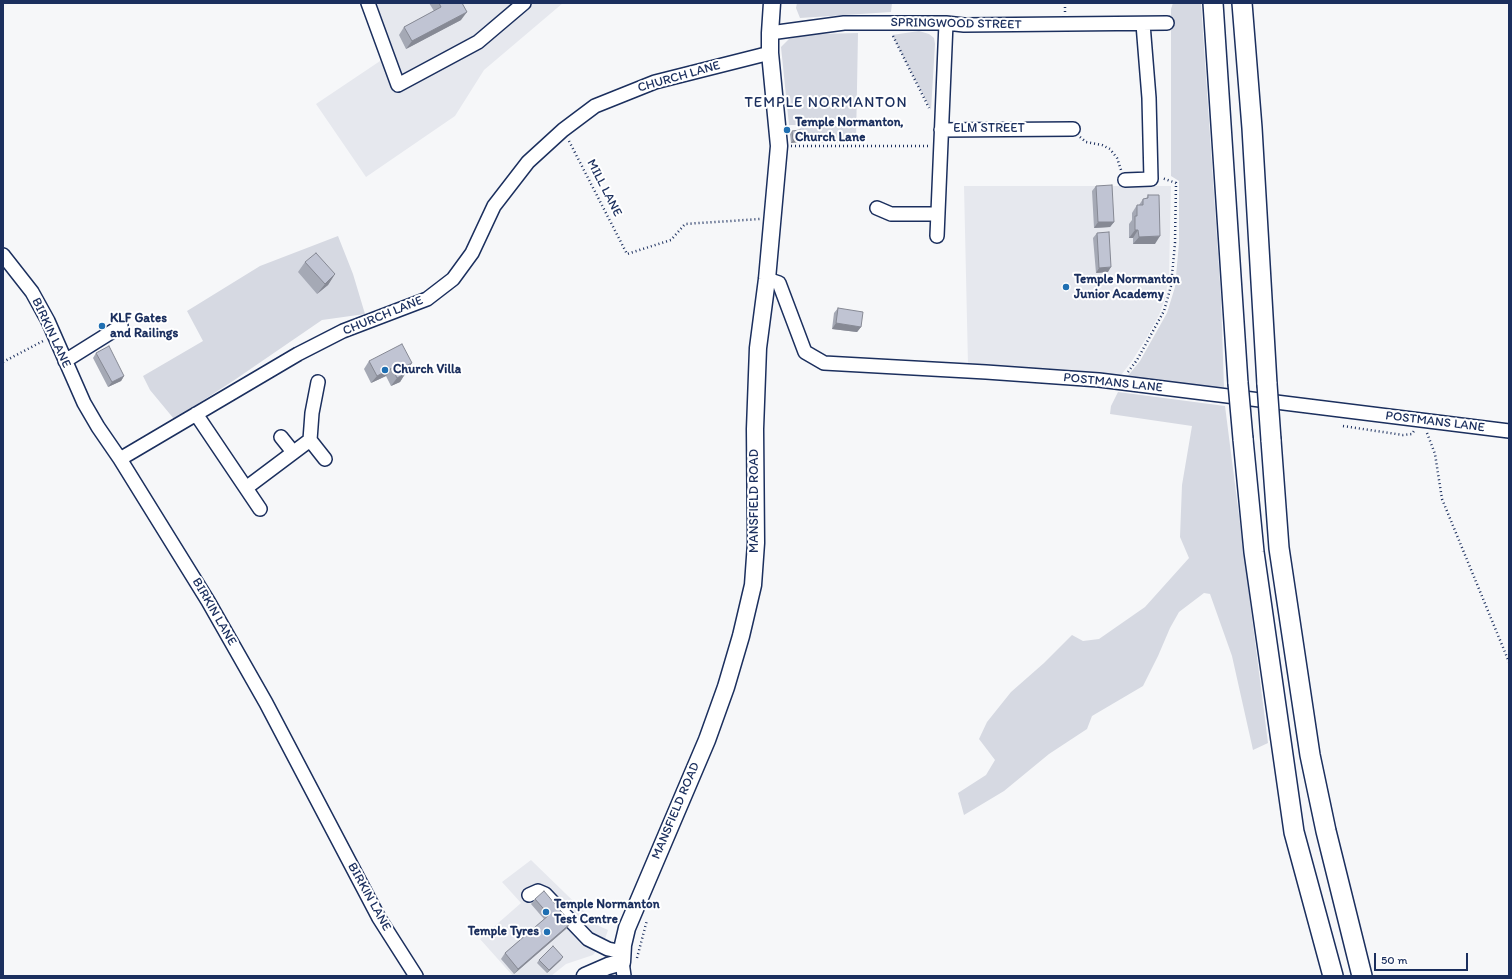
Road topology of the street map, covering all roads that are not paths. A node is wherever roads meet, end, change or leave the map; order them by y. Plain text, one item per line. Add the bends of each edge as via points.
1 (368, 3) edge
2 (524, 3) edge
3 (772, 3) edge
4 (1214, 3) edge
5 (1242, 3) edge
6 (946, 23) junction
7 (1167, 23) dead end
8 (1143, 24) junction
9 (770, 33) junction
10 (770, 53) junction
11 (1073, 129) road end
12 (941, 130) junction
13 (1125, 180) road end
14 (877, 208) dead end
15 (938, 214) junction
16 (937, 236) dead end
17 (3, 255) edge
18 (767, 279) junction
19 (120, 326) dead end
20 (65, 361) junction
21 (318, 382) dead end
22 (196, 414) junction
23 (1509, 431) edge
24 (281, 437) dead end
25 (310, 440) junction
26 (293, 452) junction
27 (120, 459) junction
28 (325, 459) dead end
29 (246, 488) junction
30 (260, 509) dead end
31 (529, 895) dead end
32 (623, 963) edge
33 (416, 976) edge
34 (585, 976) edge
35 (1333, 976) edge
36 (1362, 976) edge

1 - 2 street via 398,84 478,42
3 - 9 main road, MANSFIELD ROAD
4 - 35 highway, bridge via 1238,383 1254,552 1294,832
5 - 36 highway, bridge via 1279,548 1310,755
6 - 8 street, SPRINGWOOD STREET
6 - 9 street, SPRINGWOOD STREET via 844,23
6 - 12 street, ELM STREET
7 - 8 street, SPRINGWOOD STREET
8 - 13 street via 1149,98 1151,179
9 - 10 main road, MANSFIELD ROAD
10 - 18 main road, MANSFIELD ROAD via 779,146
10 - 22 street, CHURCH LANE via 655,82 595,106 563,130 528,162 494,206 472,253 453,279 427,299 344,331 298,354
11 - 12 street, ELM STREET
12 - 15 street
14 - 15 street via 891,214
15 - 16 street
17 - 20 street, BIRKIN LANE via 32,292
18 - 23 street, POSTMANS LANE via 779,283 805,352 824,363 986,372 1118,383
18 - 32 main road, MANSFIELD ROAD via 758,348 754,429 756,543 753,585 742,636 726,687 707,740 627,928
19 - 20 street
20 - 27 street, BIRKIN LANE via 84,403
21 - 25 street
22 - 27 street, CHURCH LANE
22 - 29 street
24 - 26 street
25 - 26 street
25 - 28 street
26 - 29 street
27 - 33 street, BIRKIN LANE via 208,601 266,703 379,918
29 - 30 street
31 - 32 street via 538,891 545,894 588,939 608,949
32 - 34 main road via 608,966

